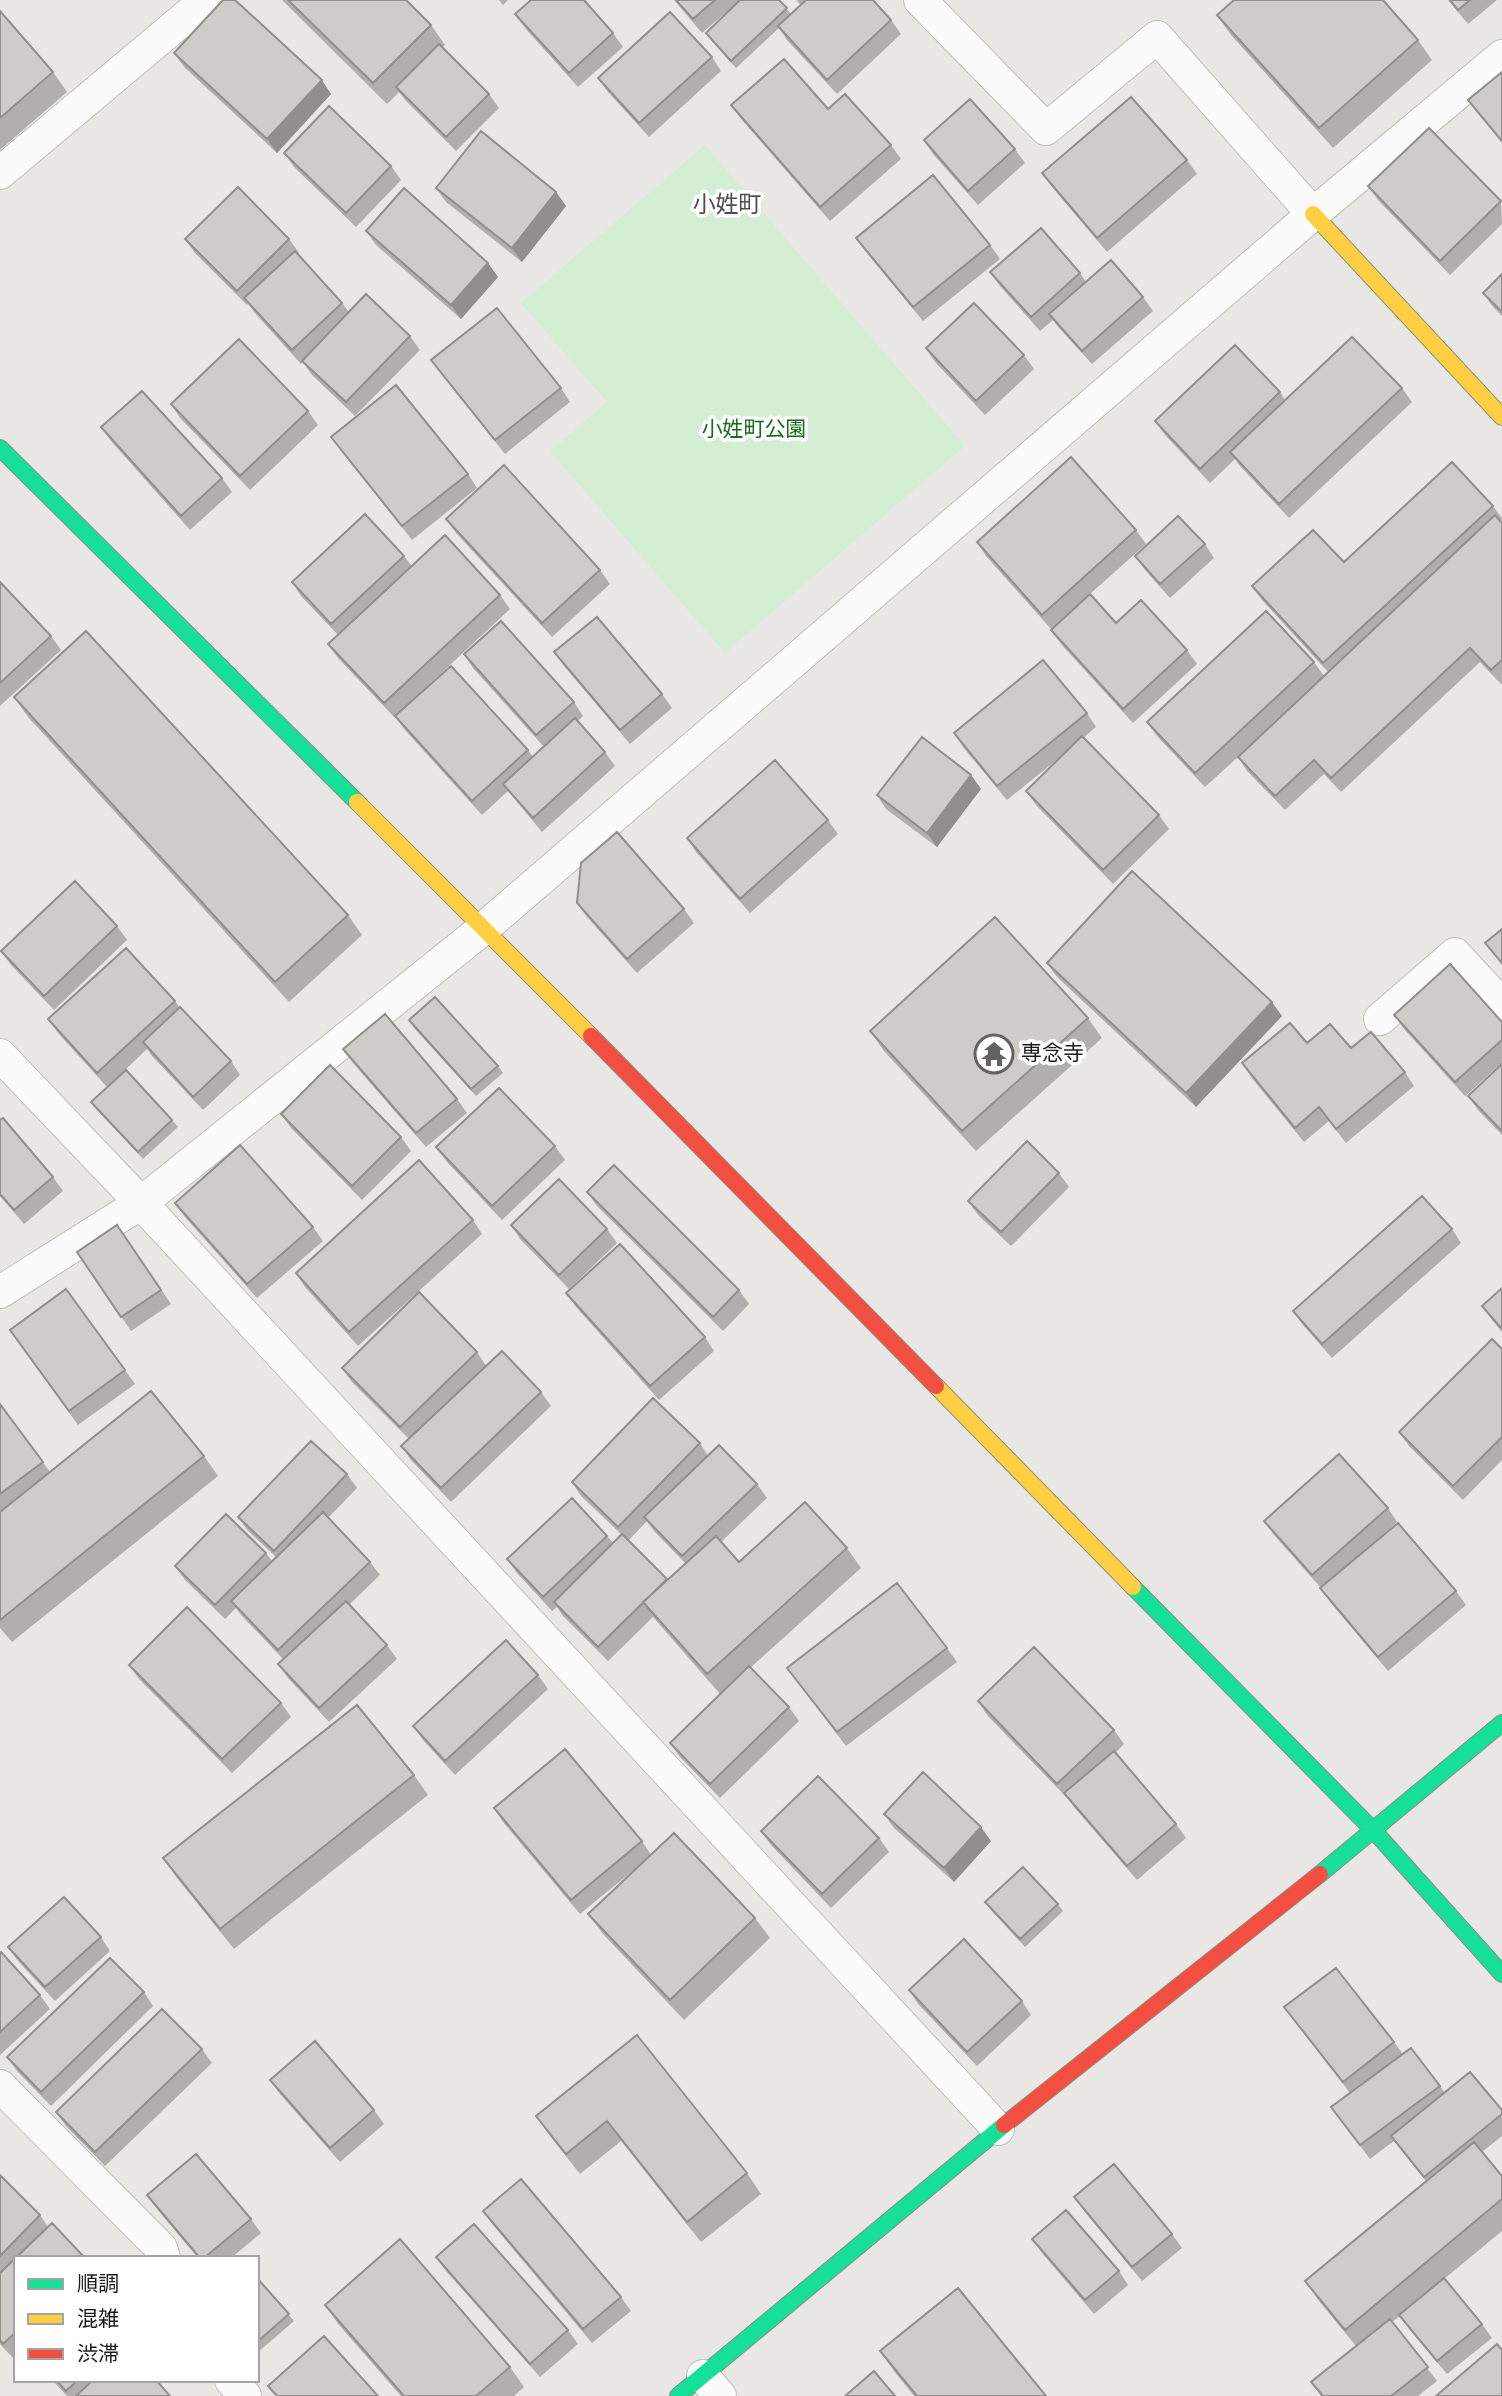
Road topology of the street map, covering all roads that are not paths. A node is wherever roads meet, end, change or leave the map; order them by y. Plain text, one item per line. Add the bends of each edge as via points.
1 (206, 0) edge
2 (920, 0) edge
3 (1502, 56) edge
4 (0, 173) edge
5 (1313, 214) junction
6 (1502, 417) edge
7 (0, 448) edge
8 (484, 928) junction
9 (1502, 1006) edge
10 (1380, 1019) dead end
11 (0, 1055) edge
12 (141, 1203) junction
13 (0, 1293) edge
14 (1502, 1723) edge
15 (1374, 1831) junction
16 (1502, 1974) edge
17 (0, 2086) edge
18 (998, 2129) junction
19 (162, 2256) edge
20 (232, 2382) edge
21 (712, 2386) edge
22 (245, 2396) edge
23 (678, 2396) edge

1 - 4 lane
2 - 5 lane via 1046,129 1157,37
3 - 5 lane
5 - 6 street
5 - 8 lane
7 - 8 street
8 - 12 lane
8 - 15 street
9 - 10 lane via 1455,954
11 - 12 lane
12 - 13 lane
12 - 18 lane
14 - 15 street
15 - 16 street
15 - 18 street
17 - 19 lane via 160,2248
18 - 21 street
20 - 22 lane
21 - 23 street

